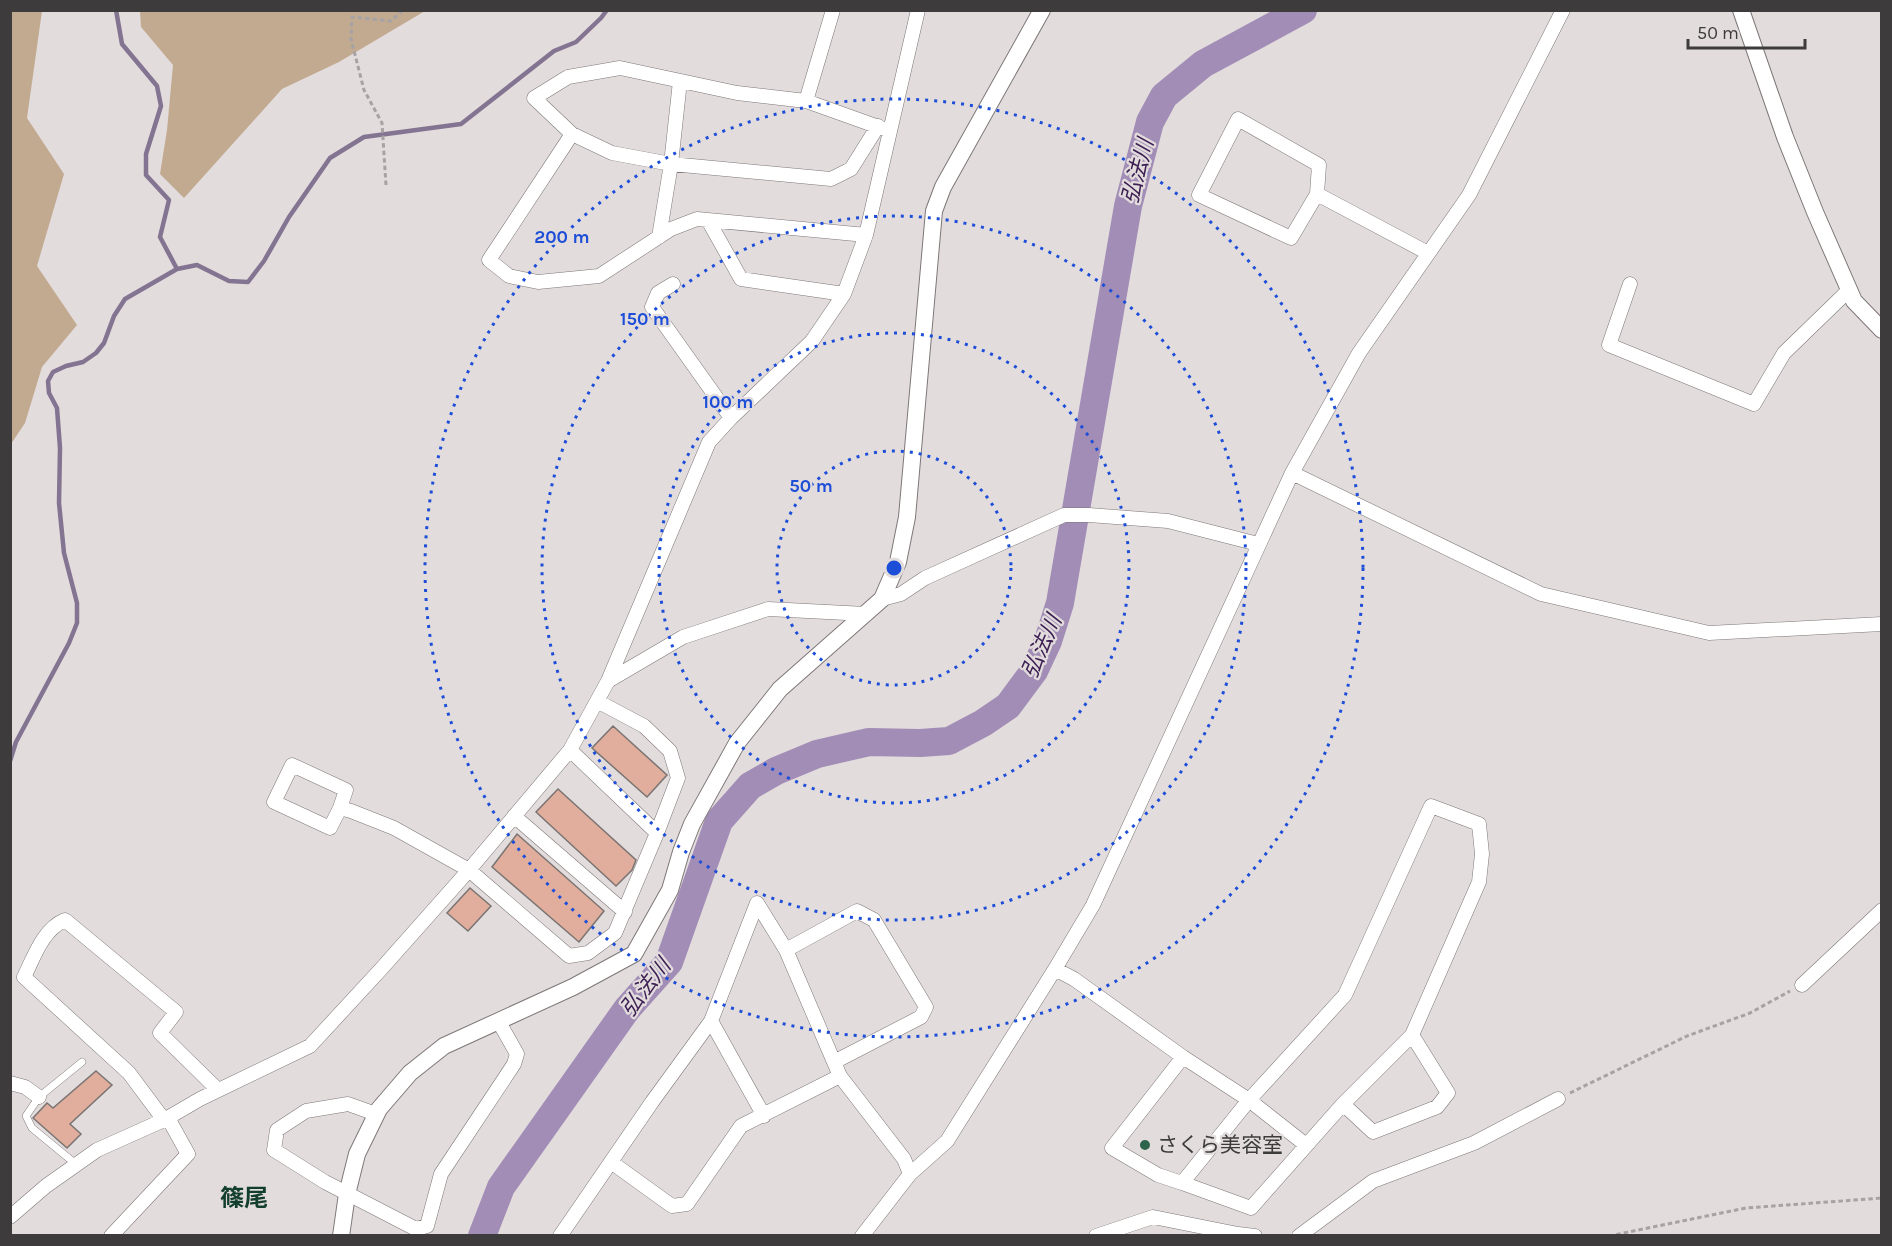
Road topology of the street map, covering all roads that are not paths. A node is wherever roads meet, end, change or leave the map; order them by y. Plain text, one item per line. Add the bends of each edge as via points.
1 (833, 10) edge
2 (918, 10) edge
3 (1042, 10) edge
4 (1563, 10) edge
5 (1741, 10) edge
6 (680, 81) junction
7 (806, 101) junction
8 (884, 129) junction
9 (572, 134) junction
10 (672, 164) junction
11 (1317, 194) junction
12 (708, 220) junction
13 (866, 236) junction
14 (659, 237) junction
15 (1428, 254) junction
16 (673, 284) dead end
17 (1630, 284) dead end
18 (1849, 290) junction
19 (844, 294) junction
20 (1881, 330) edge
21 (731, 418) junction
22 (1292, 473) junction
23 (1258, 544) junction
24 (882, 599) junction
25 (866, 614) junction
26 (1881, 624) edge
27 (608, 681) junction
28 (597, 701) junction
29 (570, 750) junction
30 (340, 808) junction
31 (514, 816) junction
32 (657, 833) junction
33 (469, 870) junction
34 (1881, 910) edge
35 (625, 912) junction
36 (786, 950) junction
37 (1055, 969) junction
38 (1802, 985) road end
39 (711, 1021) junction
40 (499, 1022) junction
41 (1412, 1035) junction
42 (1182, 1057) junction
43 (81, 1062) dead end
44 (834, 1062) junction
45 (840, 1076) junction
46 (10, 1083) edge
47 (218, 1090) junction
48 (39, 1097) junction
49 (1558, 1099) road end
50 (1249, 1100) junction
51 (1343, 1104) junction
52 (376, 1114) junction
53 (764, 1116) junction
54 (166, 1119) junction
55 (1306, 1145) junction
56 (611, 1162) junction
57 (77, 1165) junction
58 (910, 1174) junction
59 (1182, 1183) junction
60 (347, 1194) junction
61 (10, 1218) edge
62 (114, 1235) edge
63 (341, 1236) edge
64 (560, 1236) edge
65 (862, 1236) edge
66 (1096, 1236) edge
67 (1255, 1236) edge
68 (1299, 1236) edge

1 - 7 street
2 - 8 street
3 - 24 street via 943,187 934,211 907,517 898,562
4 - 15 street via 1469,195
5 - 18 street via 1785,137
6 - 7 street
6 - 9 street via 620,68 568,77 534,98
6 - 10 street
7 - 8 street
8 - 10 street via 851,169 831,179
8 - 13 street
9 - 10 street via 612,153
9 - 14 street via 489,260 509,276 538,282 590,278
10 - 14 street
11 - 11 street via 1291,238 1198,195 1238,119 1319,165
11 - 15 street
12 - 13 street
12 - 14 street via 697,219
12 - 19 street via 741,279
13 - 19 street
15 - 22 street via 1359,353
16 - 21 street via 658,293 652,307
17 - 18 street via 1609,345 1754,404 1785,353
18 - 20 street via 1854,302
19 - 21 street via 812,340
21 - 27 street via 709,442
22 - 23 street
22 - 26 street via 1541,594 1709,633
23 - 24 street via 1168,521 1064,515 925,578 901,594
23 - 37 street via 1093,905
24 - 25 street
25 - 27 street via 768,609 683,637
25 - 40 street via 780,689 737,743 692,824 670,890 634,954
27 - 28 street
28 - 29 street
28 - 32 street via 644,726 670,752 678,778
29 - 31 street
29 - 32 street
30 - 30 street via 330,828 274,802 292,765 346,790
30 - 33 street via 394,828
31 - 33 street
31 - 35 street
32 - 35 street
33 - 35 street via 568,956 588,953 615,933
33 - 47 street via 310,1046
34 - 38 street
36 - 39 street via 757,903
36 - 44 street
36 - 44 street via 857,910 874,920 926,1007 921,1017
37 - 42 street
37 - 58 street via 947,1141
39 - 53 street
39 - 56 street
40 - 52 street via 444,1046 410,1073
40 - 60 street via 517,1054 514,1064 441,1174 427,1226 416,1229
41 - 50 street via 1479,882 1482,854 1479,824 1431,806 1345,995
41 - 51 street
41 - 51 street via 1448,1093 1437,1107 1373,1132
42 - 50 street
42 - 59 street via 1112,1148 1158,1175
43 - 48 lane
44 - 45 street
45 - 53 street
45 - 58 street via 904,1159
46 - 48 street
47 - 54 street
47 - 54 street via 160,1033 176,1012 65,920 54,924 24,977 129,1073
48 - 57 lane via 26,1116 32,1128
49 - 68 street via 1474,1143 1373,1181
50 - 55 street
50 - 59 street
51 - 55 street
52 - 60 street via 357,1154
52 - 60 street via 348,1104 306,1111 277,1130 274,1150
53 - 56 street via 741,1126 687,1204 672,1206
54 - 57 street via 97,1150
54 - 62 street via 188,1154
55 - 59 street via 1251,1208
56 - 64 street
57 - 61 street
58 - 65 street
60 - 63 street
66 - 67 street via 1153,1217

